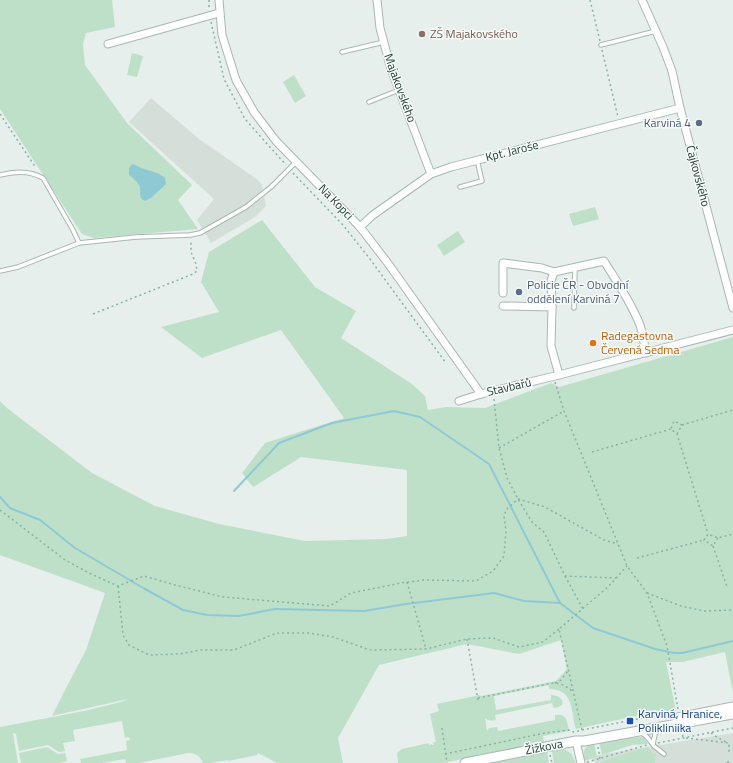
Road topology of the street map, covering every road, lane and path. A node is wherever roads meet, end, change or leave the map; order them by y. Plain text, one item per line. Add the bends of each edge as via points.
1 (219, 0) edge
2 (377, 0) edge
3 (590, 0) edge
4 (642, 0) edge
5 (219, 13) junction
6 (656, 31) junction
7 (384, 42) junction
8 (108, 44) dead end
9 (601, 44) junction
10 (342, 52) dead end
11 (399, 90) junction
12 (369, 102) dead end
13 (680, 108) junction
14 (0, 114) edge
15 (620, 124) junction
16 (476, 160) junction
17 (296, 162) junction
18 (431, 174) junction
19 (0, 175) edge
20 (43, 178) junction
21 (460, 187) dead end
22 (360, 227) junction
23 (190, 235) junction
24 (79, 243) junction
25 (575, 268) junction
26 (0, 272) edge
27 (554, 272) junction
28 (503, 293) dead end
29 (503, 306) dead end
30 (552, 307) junction
31 (574, 308) dead end
32 (733, 308) edge
33 (93, 314) dead end
34 (733, 330) edge
35 (646, 353) junction
36 (556, 376) junction
37 (493, 391) junction
38 (481, 394) junction
39 (459, 401) dead end
40 (564, 410) junction
41 (733, 410) edge
42 (682, 425) junction
43 (671, 429) junction
44 (677, 434) junction
45 (499, 448) junction
46 (592, 452) dead end
47 (518, 499) junction
48 (0, 510) edge
49 (708, 534) junction
50 (733, 534) edge
51 (718, 538) junction
52 (704, 540) junction
53 (618, 544) junction
54 (713, 546) junction
55 (637, 558) dead end
56 (627, 566) junction
57 (565, 576) junction
58 (616, 578) junction
59 (407, 582) junction
60 (118, 586) junction
61 (727, 587) dead end
62 (647, 593) junction
63 (583, 609) junction
64 (733, 610) edge
65 (559, 629) junction
66 (467, 639) junction
67 (426, 649) junction
68 (568, 671) junction
69 (553, 683) junction
70 (573, 692) junction
71 (733, 707) edge
72 (679, 712) dead end
73 (672, 713) dead end
74 (733, 714) edge
75 (661, 727) junction
76 (442, 728) dead end
77 (582, 730) junction
78 (639, 732) junction
79 (545, 733) junction
80 (711, 733) dead end
81 (546, 738) dead end
82 (684, 738) dead end
83 (576, 741) junction
84 (597, 743) dead end
85 (728, 743) junction
86 (653, 744) junction
87 (549, 750) dead end
88 (728, 752) dead end
89 (445, 754) junction
90 (664, 754) dead end
91 (600, 758) dead end
92 (728, 759) dead end
93 (447, 763) edge
94 (465, 763) edge
95 (552, 763) edge
96 (581, 763) edge
97 (728, 763) edge

1 - 5 street, Na Kopci
2 - 7 street, Majakovského
3 - 9 path
4 - 6 street, Čajkovského
5 - 8 street
5 - 17 street, Na Kopci via 222,35 236,80 254,112
6 - 9 lane
6 - 13 street, Čajkovského via 672,71
7 - 10 lane
7 - 11 street, Majakovského
9 - 15 path
11 - 12 lane
11 - 18 street, Majakovského
13 - 15 street, Kpt. Jaroše
13 - 32 street, Čajkovského
14 - 20 path
15 - 16 street, Kpt. Jaroše
16 - 18 street, Kpt. Jaroše
16 - 21 lane via 482,181
17 - 22 street, Na Kopci
17 - 23 lane via 246,207 200,233
18 - 22 street, Kpt. Jaroše
19 - 20 lane via 24,172
20 - 24 lane
22 - 38 street, Na Kopci
23 - 24 lane
23 - 33 path via 191,252 197,271 194,274
24 - 26 lane
25 - 27 street
25 - 31 lane
25 - 35 street via 604,261 630,303 640,325
27 - 28 street via 503,263
27 - 30 street via 551,280
29 - 30 street
30 - 36 street via 551,346
34 - 35 street, Stavbařů
35 - 36 street, Stavbařů
36 - 37 street, Stavbařů
36 - 40 path
37 - 38 street, Stavbařů
37 - 45 path
38 - 39 street, Stavbařů
40 - 45 path
40 - 53 path
41 - 42 path
42 - 43 path via 674,422
42 - 44 path
43 - 44 path
43 - 46 path
44 - 49 path
45 - 47 path via 507,478
47 - 53 path via 545,507 604,540
47 - 57 path via 532,522 544,532
47 - 59 path via 506,510 504,556 493,571 476,581
48 - 60 path via 65,560
49 - 51 path
49 - 52 path
50 - 51 path
51 - 54 path
52 - 54 path
52 - 55 path
53 - 56 path
54 - 61 path
56 - 58 path
56 - 62 path
57 - 58 path
57 - 63 path
58 - 63 path
59 - 60 path via 351,593 330,606 223,597 144,576
59 - 67 path
60 - 67 path via 123,635 129,646 149,655 234,650 277,633 309,633 333,637 370,650
62 - 64 path via 681,606 704,611
62 - 72 path via 667,646
63 - 65 path
65 - 66 path via 543,642 519,647 493,638
65 - 68 path
66 - 67 path
66 - 69 path via 478,699
68 - 69 path via 561,680
68 - 70 path
69 - 70 path via 560,683
70 - 77 path
71 - 83 street, Žižkova via 582,736
73 - 77 path
74 - 75 street, Žižkova
75 - 78 street, Žižkova
75 - 86 lane via 655,734
76 - 89 path
77 - 79 path
78 - 83 street, Žižkova
78 - 86 lane
79 - 81 path
79 - 89 path
80 - 85 path
82 - 85 path
83 - 94 street, Žižkova
83 - 96 street, Žižkova
84 - 91 path
85 - 88 path
86 - 90 lane
87 - 95 path
89 - 93 path
92 - 97 path

